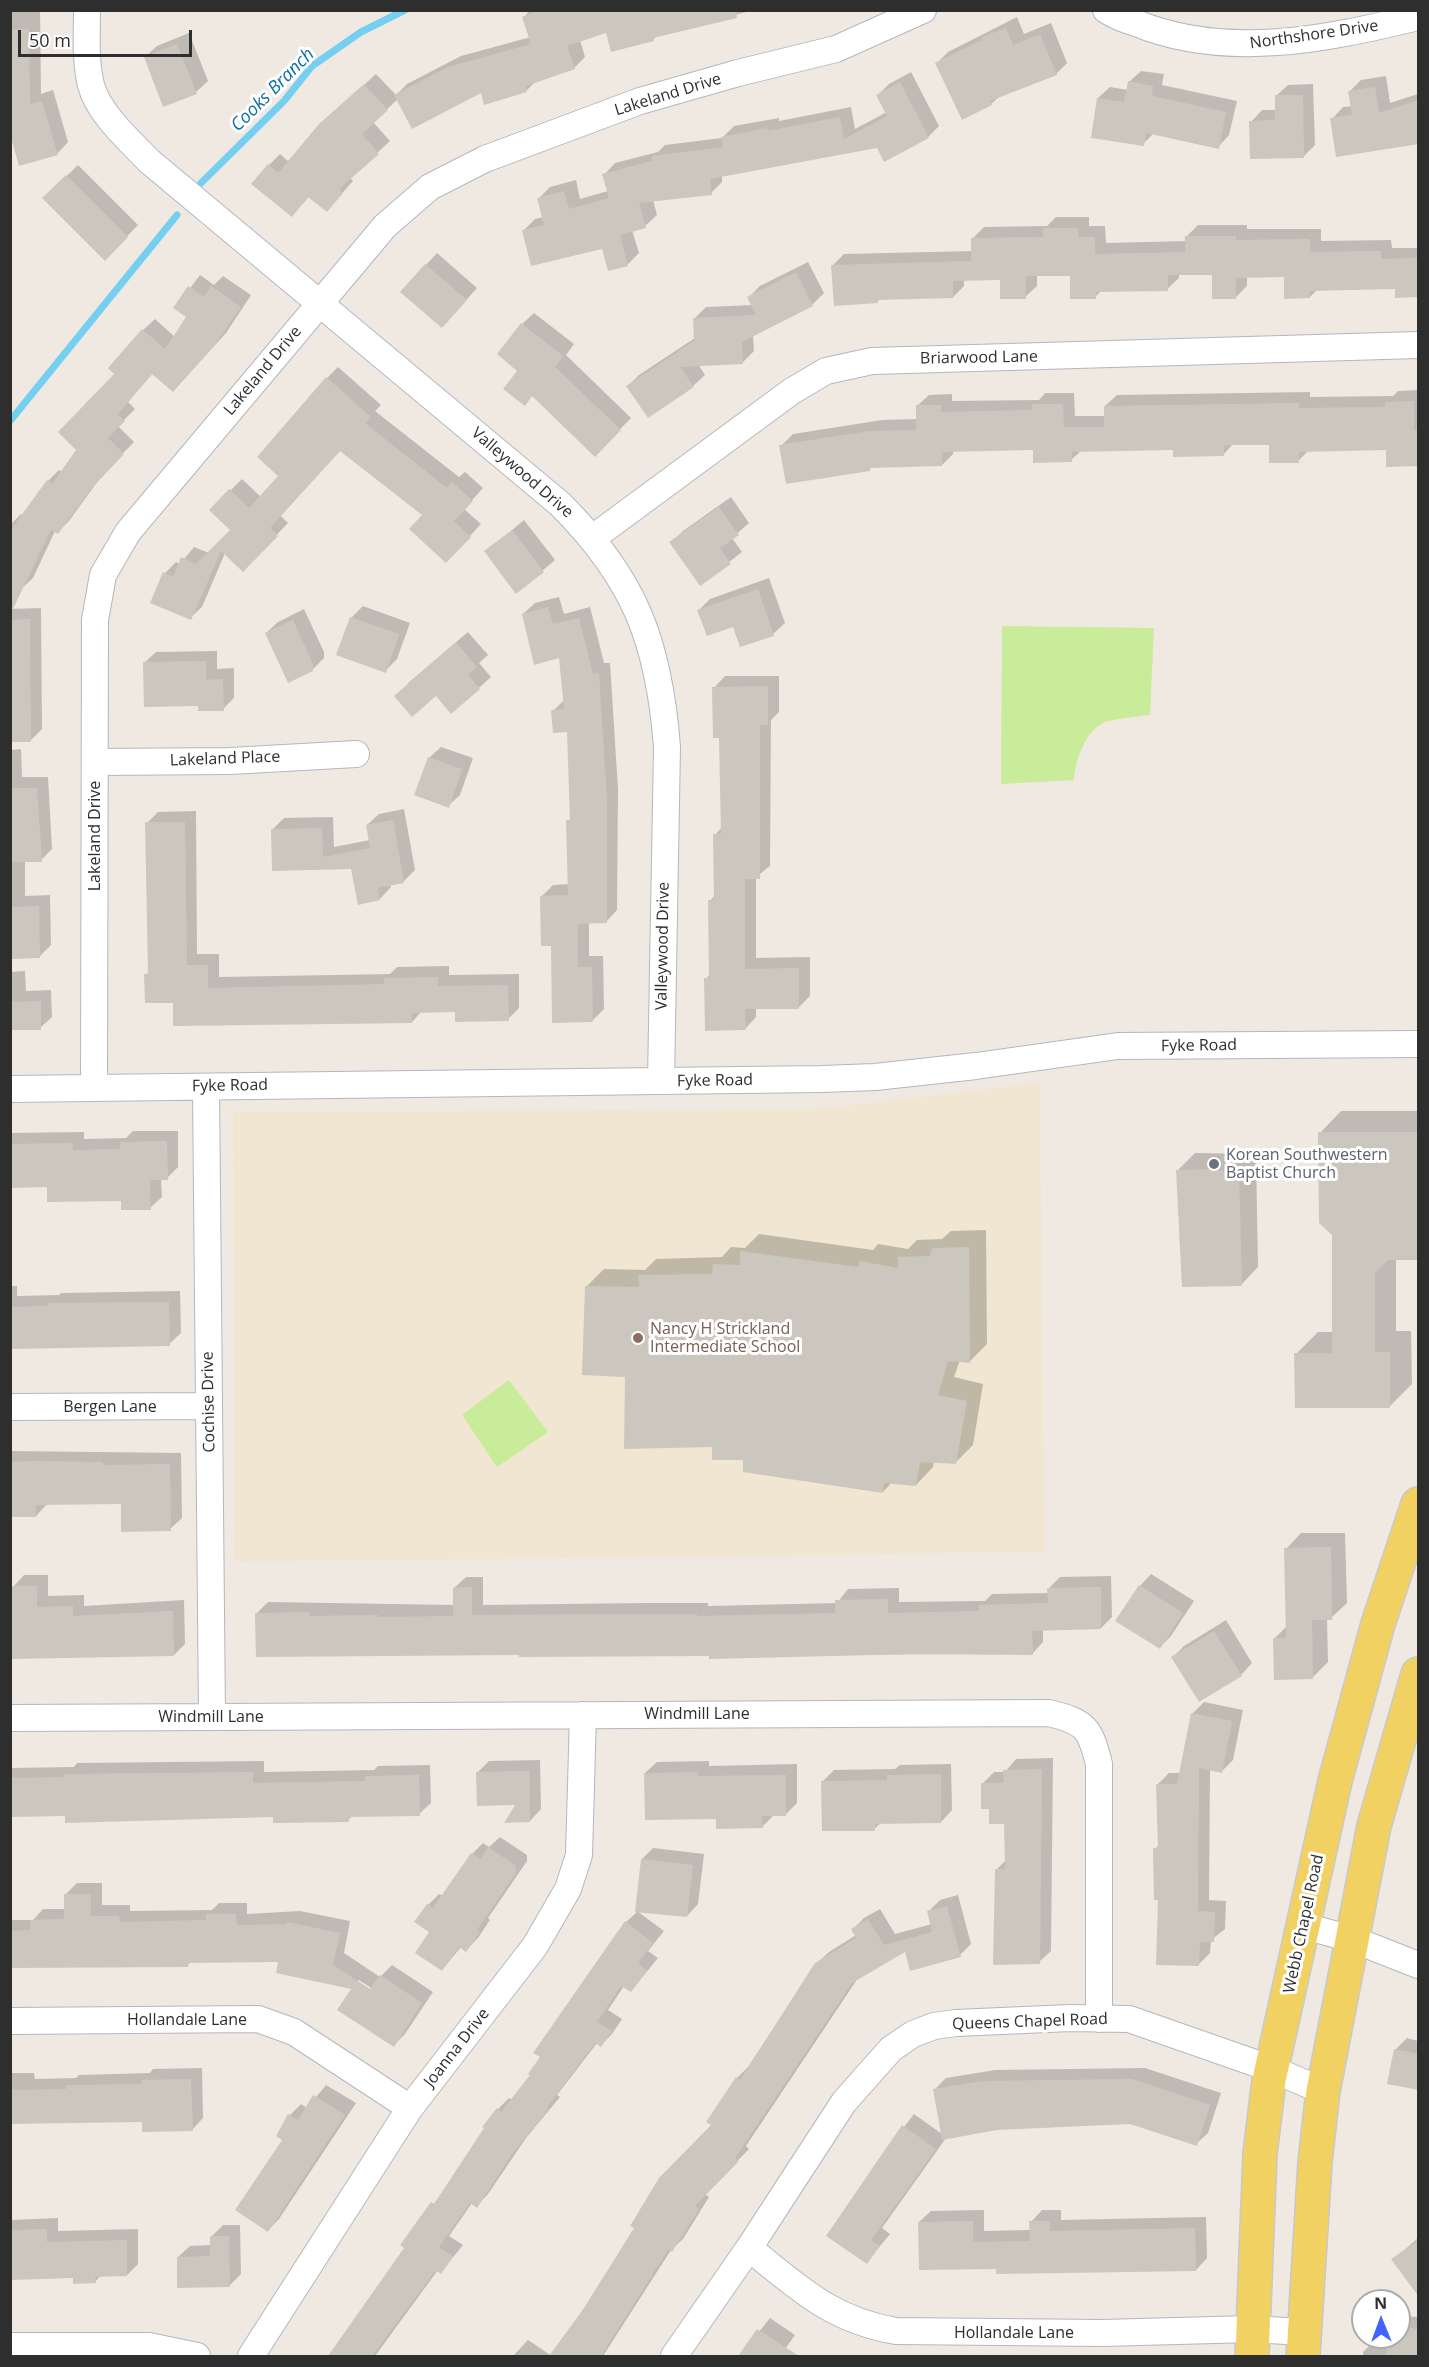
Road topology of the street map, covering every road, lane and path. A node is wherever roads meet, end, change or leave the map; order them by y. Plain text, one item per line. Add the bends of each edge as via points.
1 (87, 10) edge
2 (923, 10) edge
3 (1106, 10) edge
4 (1419, 18) edge
5 (320, 302) junction
6 (1419, 345) edge
7 (594, 537) junction
8 (356, 754) dead end
9 (95, 762) junction
10 (1419, 1044) edge
11 (661, 1081) junction
12 (206, 1087) junction
13 (94, 1088) junction
14 (10, 1089) edge
15 (209, 1406) junction
16 (10, 1407) edge
17 (1419, 1504) edge
18 (1419, 1674) edge
19 (583, 1715) junction
20 (212, 1717) junction
21 (10, 1718) edge
22 (1304, 1926) junction
23 (1352, 1939) junction
24 (1419, 1965) edge
25 (1099, 2019) junction
26 (10, 2021) edge
27 (1272, 2069) junction
28 (1323, 2091) junction
29 (410, 2108) junction
30 (749, 2248) junction
31 (1252, 2343) edge
32 (1303, 2344) edge
33 (10, 2346) edge
34 (197, 2356) edge
35 (251, 2356) edge
36 (674, 2356) edge

1 - 5 street, Valleywood Drive via 91,86 112,123 149,161
2 - 5 street, Lakeland Drive via 836,49 640,101 485,159 430,187 385,226
3 - 4 street, Northshore Drive via 1151,30 1195,40 1251,45 1328,36
5 - 7 street, Valleywood Drive
5 - 9 street, Lakeland Drive via 128,532 103,575 95,620
6 - 7 street, Briarwood Lane via 872,361 826,371 792,391
7 - 11 street, Valleywood Drive via 637,609 653,650 664,705 667,747
8 - 9 street, Lakeland Place via 230,761
9 - 13 street, Lakeland Drive
10 - 11 street, Fyke Road via 1118,1046 875,1077
11 - 12 street, Fyke Road
12 - 13 street, Fyke Road
12 - 15 street, Cochise Drive
13 - 14 street, Fyke Road
15 - 16 street, Bergen Lane
15 - 20 street, Cochise Drive
17 - 22 main road, Webb Chapel Road via 1378,1624 1335,1781
18 - 23 main road via 1374,1826
19 - 20 street, Windmill Lane
19 - 25 street, Windmill Lane via 1049,1713 1083,1724 1093,1737 1099,1764
19 - 29 street, Joanna Drive via 579,1855 568,1889 534,1946
20 - 21 street, Windmill Lane
22 - 23 street
22 - 27 main road, Webb Chapel Road
23 - 24 street
23 - 28 main road
25 - 27 street, Queens Chapel Road via 1137,2022
25 - 30 street, Queens Chapel Road via 945,2024 913,2034 891,2049 844,2102
26 - 29 street, Hollandale Lane via 258,2019 300,2036
27 - 28 street, Queens Chapel Road
27 - 31 main road, Webb Chapel Road via 1260,2154
28 - 32 main road
29 - 35 street, Joanna Drive
30 - 31 street, Hollandale Lane via 813,2300 865,2326 896,2331 1102,2333
30 - 36 street, Queens Chapel Road
31 - 32 street, Hollandale Lane
33 - 34 street via 149,2346

